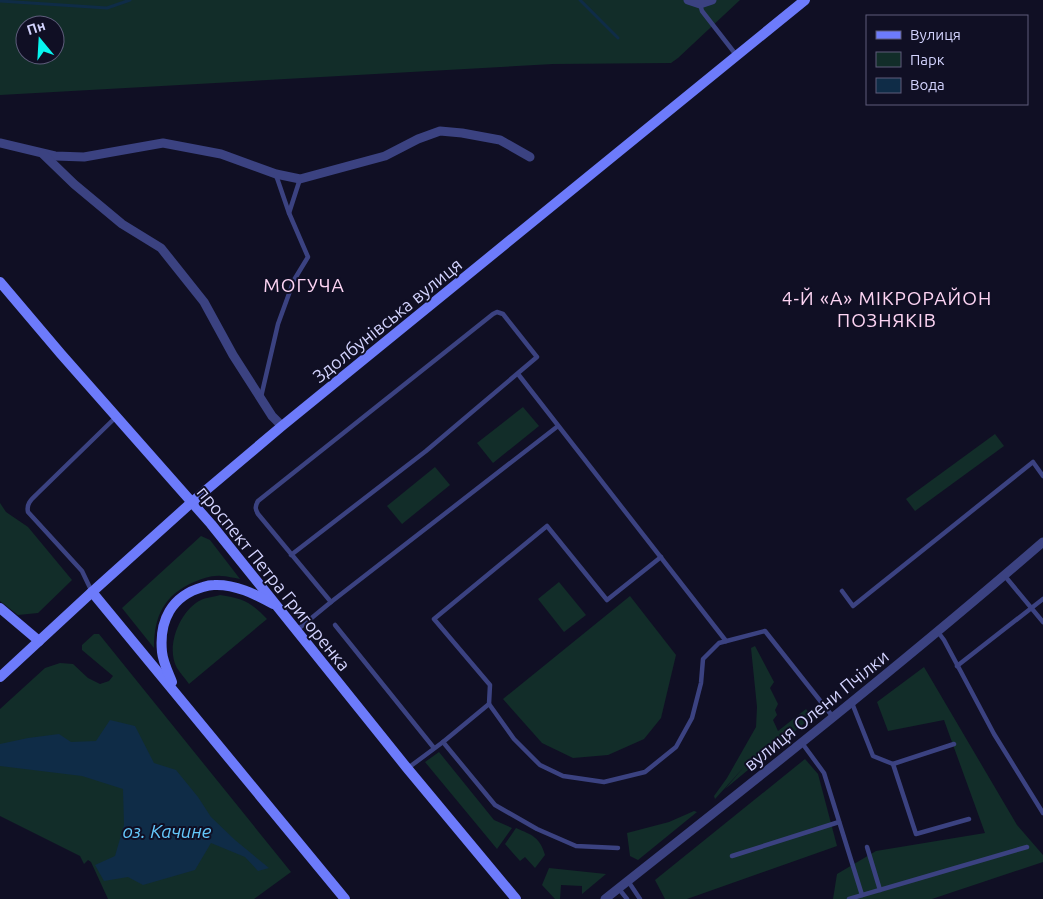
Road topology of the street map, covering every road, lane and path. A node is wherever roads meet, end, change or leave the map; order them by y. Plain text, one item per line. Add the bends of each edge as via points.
1 (688, 0) edge
2 (712, 0) edge
3 (805, 0) edge
4 (700, 4) junction
5 (737, 56) junction
6 (0, 143) edge
7 (43, 153) junction
8 (530, 157) dead end
9 (276, 174) junction
10 (300, 179) junction
11 (289, 213) junction
12 (0, 282) edge
13 (518, 374) junction
14 (261, 398) junction
15 (116, 417) junction
16 (282, 426) junction
17 (558, 426) junction
18 (1043, 476) edge
19 (192, 502) junction
20 (1043, 542) edge
21 (292, 555) junction
22 (660, 557) junction
23 (1004, 575) junction
24 (842, 591) dead end
25 (92, 592) junction
26 (1043, 599) edge
27 (331, 602) junction
28 (276, 606) junction
29 (1032, 607) junction
30 (0, 608) edge
31 (1043, 622) edge
32 (336, 625) dead end
33 (296, 631) junction
34 (938, 632) junction
35 (39, 641) junction
36 (726, 641) junction
37 (957, 666) junction
38 (0, 677) edge
39 (174, 690) junction
40 (852, 701) junction
41 (489, 704) junction
42 (833, 717) junction
43 (444, 742) junction
44 (802, 743) junction
45 (954, 744) dead end
46 (434, 748) junction
47 (893, 764) junction
48 (407, 768) junction
49 (1043, 813) edge
50 (969, 819) dead end
51 (839, 822) junction
52 (867, 847) dead end
53 (1027, 847) dead end
54 (618, 848) dead end
55 (732, 856) dead end
56 (628, 881) junction
57 (619, 888) junction
58 (880, 890) junction
59 (862, 895) junction
60 (345, 899) edge
61 (516, 899) edge
62 (605, 899) edge
63 (627, 899) edge
64 (640, 899) edge
65 (849, 899) edge

1 - 4 street
2 - 4 street
3 - 5 main road, Здолбунівська вулиця
4 - 5 lane
5 - 16 main road, Здолбунівська вулиця
6 - 7 street
7 - 9 street via 84,157 163,143 221,154
7 - 14 street via 122,224 161,248 204,302
8 - 10 street via 500,140 440,131 385,156
9 - 10 street
9 - 11 lane
10 - 11 lane
11 - 14 lane via 308,256 294,280 278,324
12 - 15 main road, проспект Петра Григоренка
13 - 17 lane
13 - 21 lane via 426,451
13 - 21 lane via 537,357 501,312 493,314 258,501 255,510
14 - 16 street
15 - 19 main road, проспект Петра Григоренка
15 - 25 lane via 27,507 28,512 82,571
16 - 19 main road, Здолбунівська вулиця
17 - 22 lane
17 - 27 lane
18 - 24 lane via 1033,462 853,606
19 - 25 main road, Здолбунівська вулиця
19 - 28 main road, проспект Петра Григоренка
20 - 23 street, вулиця Олени Пчілки
21 - 27 lane
22 - 36 lane
22 - 41 lane via 607,600 547,526 434,619 490,685
23 - 29 lane
23 - 34 street, вулиця Олени Пчілки
25 - 35 main road, Здолбунівська вулиця
25 - 39 main road
26 - 29 lane
27 - 33 lane
28 - 33 main road, проспект Петра Григоренка
28 - 39 main road via 252,593 213,584 193,590 181,598 170,608 161,631 162,654
29 - 31 lane
29 - 37 lane
30 - 35 main road
32 - 46 lane
33 - 48 main road, проспект Петра Григоренка
34 - 37 lane
34 - 40 street, вулиця Олени Пчілки
35 - 38 main road, Здолбунівська вулиця
36 - 41 lane via 719,643 703,659 692,718 676,747 645,772 604,782 563,776 540,765 514,739
36 - 42 lane via 765,631
37 - 49 lane
39 - 60 main road
40 - 42 street, вулиця Олени Пчілки
40 - 47 lane via 873,756
41 - 43 lane
42 - 44 street, вулиця Олени Пчілки
43 - 46 lane
43 - 54 lane via 495,804 576,846
44 - 51 lane via 824,774
44 - 56 street, вулиця Олени Пчілки
45 - 47 lane
46 - 48 lane
47 - 50 lane via 916,834
48 - 61 main road, проспект Петра Григоренка
51 - 55 lane
51 - 59 lane
52 - 58 lane
53 - 58 lane
56 - 57 street, вулиця Олени Пчілки
56 - 64 lane
57 - 62 street, вулиця Олени Пчілки
57 - 63 lane
58 - 59 lane
59 - 65 lane

